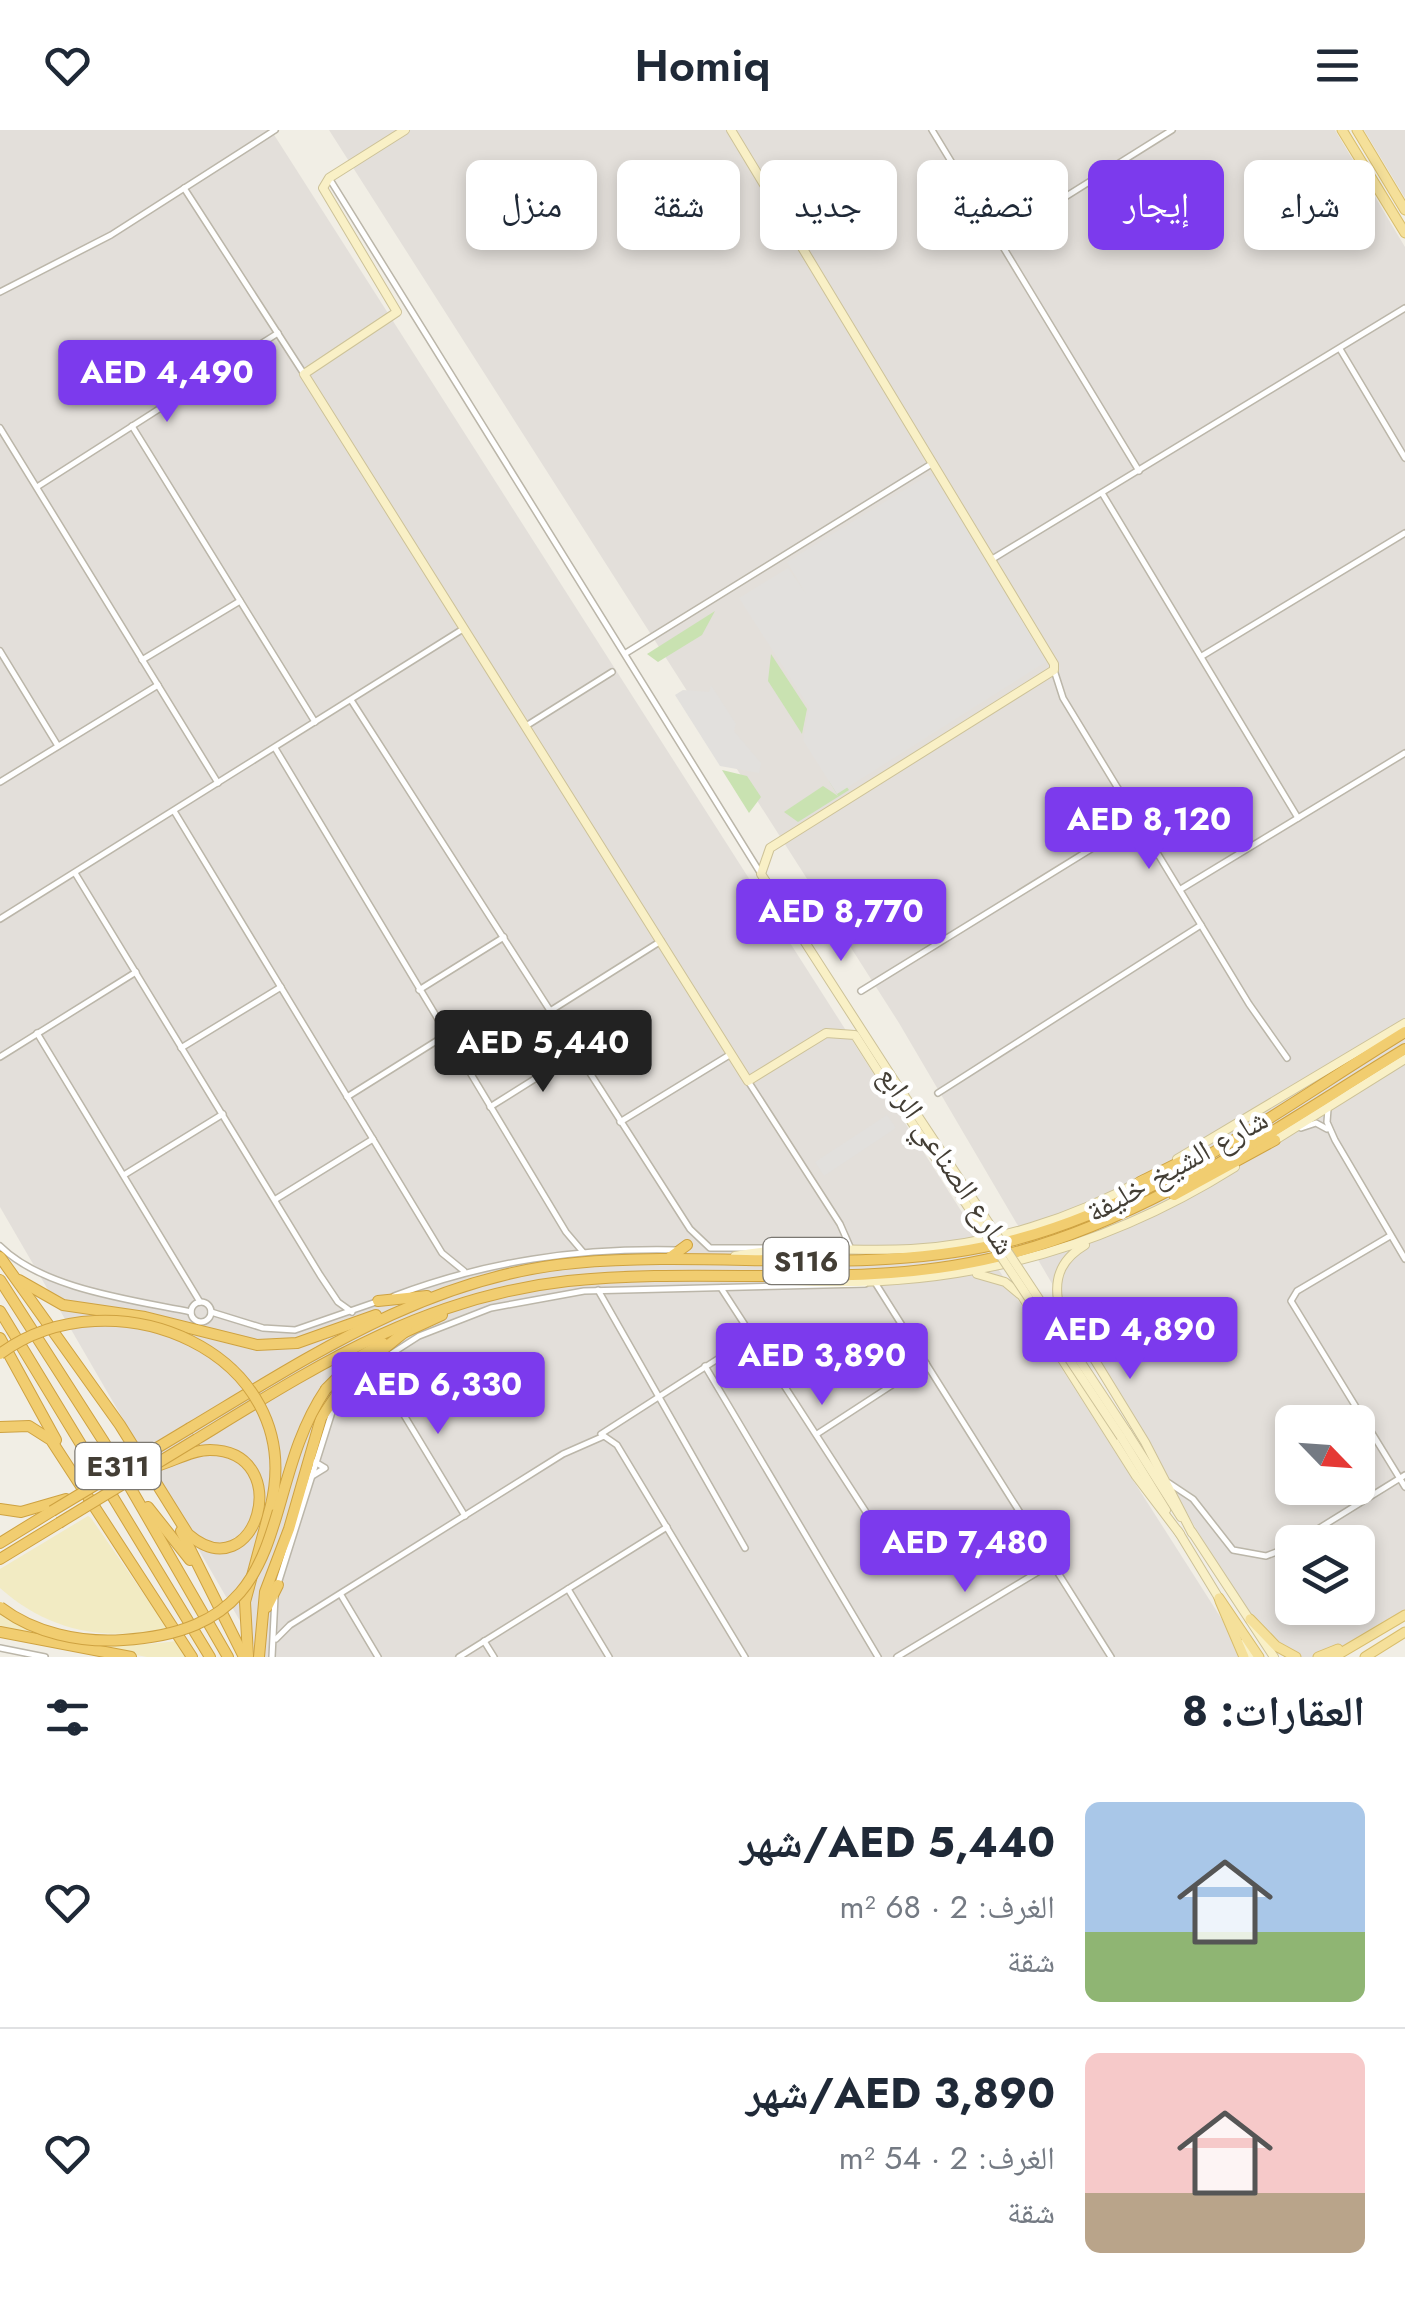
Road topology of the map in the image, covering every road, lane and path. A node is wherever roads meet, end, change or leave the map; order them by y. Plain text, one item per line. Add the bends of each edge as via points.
1 (276, 130) edge
2 (405, 130) edge
3 (732, 130) edge
4 (932, 130) edge
5 (1172, 130) edge
6 (1342, 130) edge
7 (1356, 130) edge
8 (950, 160) edge
9 (1360, 160) edge
10 (1375, 174) edge
11 (329, 178) junction
12 (1375, 185) edge
13 (1390, 186) junction
14 (184, 188) junction
15 (1068, 196) edge
16 (1405, 210) edge
17 (1405, 233) edge
18 (1004, 250) edge
19 (0, 292) edge
20 (1405, 308) edge
21 (278, 333) junction
22 (1339, 348) junction
23 (304, 374) junction
24 (132, 426) junction
25 (0, 428) edge
26 (1405, 458) edge
27 (933, 463) junction
28 (1139, 471) junction
29 (36, 488) junction
30 (1102, 493) junction
31 (1405, 534) edge
32 (994, 558) junction
33 (240, 601) junction
34 (464, 628) junction
35 (0, 650) edge
36 (625, 654) junction
37 (1202, 657) junction
38 (142, 660) junction
39 (1054, 670) junction
40 (612, 672) dead end
41 (158, 685) junction
42 (351, 700) junction
43 (315, 722) junction
44 (526, 726) junction
45 (58, 746) junction
46 (275, 748) junction
47 (1405, 753) edge
48 (0, 782) edge
49 (218, 784) junction
50 (174, 811) junction
51 (1298, 818) junction
52 (1138, 820) junction
53 (75, 873) junction
54 (761, 874) junction
55 (1180, 890) junction
56 (0, 920) edge
57 (1201, 925) junction
58 (504, 937) junction
59 (661, 941) junction
60 (136, 972) junction
61 (281, 987) junction
62 (419, 990) junction
63 (861, 990) dead end
64 (550, 1011) junction
65 (1405, 1023) edge
66 (1405, 1032) edge
67 (37, 1033) junction
68 (446, 1035) junction
69 (182, 1048) junction
70 (1405, 1049) edge
71 (577, 1053) junction
72 (731, 1054) junction
73 (0, 1056) edge
74 (1287, 1058) dead end
75 (1405, 1060) edge
76 (886, 1077) junction
77 (748, 1081) junction
78 (938, 1093) dead end
79 (348, 1097) junction
80 (490, 1107) junction
81 (1328, 1108) junction
82 (223, 1114) junction
83 (620, 1122) junction
84 (1279, 1137) junction
85 (1232, 1138) junction
86 (373, 1139) junction
87 (1334, 1140) junction
88 (124, 1176) junction
89 (1140, 1182) junction
90 (276, 1199) junction
91 (1149, 1201) junction
92 (690, 1230) junction
93 (566, 1232) junction
94 (1102, 1235) junction
95 (1390, 1236) junction
96 (686, 1245) junction
97 (0, 1246) edge
98 (808, 1250) junction
99 (851, 1250) junction
100 (583, 1252) junction
101 (442, 1254) junction
102 (558, 1254) junction
103 (0, 1256) edge
104 (1405, 1260) edge
105 (663, 1261) junction
106 (718, 1261) junction
107 (8, 1269) junction
108 (464, 1271) junction
109 (968, 1273) junction
110 (713, 1275) junction
111 (438, 1279) junction
112 (0, 1280) edge
113 (872, 1283) junction
114 (719, 1286) junction
115 (743, 1287) junction
116 (616, 1288) junction
117 (598, 1290) junction
118 (428, 1296) junction
119 (200, 1302) junction
120 (338, 1302) junction
121 (378, 1302) junction
122 (461, 1302) junction
123 (610, 1307) junction
124 (737, 1307) junction
125 (0, 1311) edge
126 (191, 1312) junction
127 (212, 1312) junction
128 (352, 1312) junction
129 (391, 1314) junction
130 (335, 1318) junction
131 (407, 1330) junction
132 (754, 1335) junction
133 (0, 1338) edge
134 (0, 1354) edge
135 (380, 1360) junction
136 (926, 1363) junction
137 (704, 1366) junction
138 (366, 1370) junction
139 (381, 1377) junction
140 (656, 1396) junction
141 (0, 1427) edge
142 (817, 1434) junction
143 (1124, 1434) junction
144 (599, 1436) junction
145 (315, 1462) junction
146 (68, 1463) junction
147 (151, 1467) junction
148 (312, 1476) junction
149 (1402, 1477) edge
150 (1166, 1482) junction
151 (1405, 1487) edge
152 (132, 1489) junction
153 (160, 1490) junction
154 (51, 1508) junction
155 (0, 1509) edge
156 (464, 1516) junction
157 (1325, 1525) edge
158 (667, 1527) junction
159 (877, 1529) dead end
160 (1192, 1533) junction
161 (1180, 1534) junction
162 (0, 1543) edge
163 (745, 1548) dead end
164 (1275, 1552) edge
165 (0, 1558) edge
166 (1051, 1564) junction
167 (278, 1585) junction
168 (568, 1589) junction
169 (212, 1594) junction
170 (340, 1594) junction
171 (1219, 1598) junction
172 (0, 1607) edge
173 (1405, 1615) edge
174 (1250, 1619) junction
175 (274, 1624) junction
176 (259, 1626) junction
177 (290, 1626) junction
178 (0, 1632) edge
179 (1405, 1632) edge
180 (1372, 1634) junction
181 (484, 1641) junction
182 (274, 1643) junction
183 (0, 1648) edge
184 (1380, 1652) edge
185 (1264, 1653) edge
186 (910, 1654) edge
187 (1246, 1654) edge
188 (45, 1657) edge
189 (131, 1657) edge
190 (192, 1657) edge
191 (210, 1657) edge
192 (228, 1657) edge
193 (246, 1657) edge
194 (259, 1657) edge
195 (272, 1657) edge
196 (378, 1657) edge
197 (458, 1657) edge
198 (494, 1657) edge
199 (609, 1657) edge
200 (745, 1657) edge
201 (878, 1657) edge
202 (897, 1657) edge
203 (1111, 1657) edge
204 (1274, 1657) edge
205 (1296, 1657) edge
206 (1318, 1657) edge
207 (1334, 1657) edge
208 (1346, 1657) edge
209 (1365, 1657) edge

1 - 14 street
2 - 11 main road
3 - 27 main road
4 - 8 street
5 - 15 street
6 - 9 main road
7 - 13 main road
10 - 13 main road
11 - 23 main road via 324,194 398,312
11 - 36 street
12 - 17 main road
13 - 16 main road
14 - 19 street via 111,236
14 - 21 street
18 - 28 street
20 - 22 street
21 - 23 street
21 - 24 street
22 - 26 street
22 - 28 street
23 - 34 main road
24 - 29 street
24 - 33 street
25 - 29 street
27 - 32 main road
27 - 36 street
28 - 30 street
29 - 38 street
30 - 32 street
30 - 37 street
31 - 37 street
32 - 39 main road
33 - 38 street
33 - 43 street
34 - 42 street
34 - 44 main road
35 - 45 street
36 - 54 street
37 - 51 street
38 - 41 street
39 - 52 street via 1063,698
39 - 54 main road via 770,848
40 - 44 street
41 - 45 street
41 - 49 street
42 - 43 street
42 - 58 street
43 - 46 street
44 - 59 main road
45 - 48 street
46 - 49 street
46 - 62 street
47 - 51 street
49 - 50 street
50 - 53 street
50 - 61 street
51 - 55 street
52 - 55 street
52 - 63 street
53 - 56 street
53 - 60 street
54 - 76 main road, شارع الصناعي الرابع
55 - 57 street
57 - 74 street
57 - 78 street
58 - 62 street
58 - 64 street
59 - 64 street
59 - 72 main road
60 - 67 street
60 - 69 street
61 - 69 street
61 - 79 street
62 - 68 street
64 - 71 street
65 - 89 main road
66 - 85 highway, شارع الشيخ خليفة / S116
67 - 73 street
67 - 88 street
68 - 79 street
68 - 80 street
69 - 82 street
70 - 91 highway, شارع الشيخ خليفة / S116
71 - 80 street
71 - 83 street
72 - 77 main road
72 - 83 street
75 - 81 main road
76 - 77 main road, شارع الصناعي الرابع via 854,1035 826,1033
76 - 143 main road, شارع الصناعي الرابع, bridge
77 - 99 street
79 - 86 street
80 - 93 street
81 - 84 main road
81 - 87 street
82 - 88 street
82 - 90 street
83 - 92 street
84 - 87 street via 1316,1122
84 - 91 highway via 1177,1194
84 - 94 main road via 1166,1208
85 - 89 highway
85 - 106 highway, شارع الشيخ خليفة / S116 via 1122,1202 1000,1244 908,1258
86 - 90 street
86 - 101 street
87 - 95 street
88 - 119 street
89 - 99 main road via 1012,1232 916,1249
90 - 120 street
91 - 110 highway, شارع الشيخ خليفة / S116 via 1066,1238 972,1263 886,1273
92 - 96 street
92 - 98 street via 710,1248
93 - 100 street
93 - 102 street
94 - 109 main road
94 - 150 main road via 1064,1263 1058,1300
95 - 104 street
95 - 149 street via 1296,1291 1291,1301
96 - 100 street
96 - 105 highway
97 - 126 street via 90,1290
98 - 99 main road
98 - 106 main road
100 - 102 street
101 - 108 street
101 - 111 street
102 - 108 street
103 - 107 highway
105 - 106 highway, شارع الشيخ خليفة / S116
105 - 118 highway, شارع الشيخ خليفة / S116 via 558,1265
107 - 129 highway via 63,1305 146,1316 257,1344 297,1343
107 - 153 highway
108 - 111 street
109 - 113 main road
109 - 161 main road via 998,1279 1022,1296
110 - 113 main road
110 - 122 highway, شارع الشيخ خليفة / S116 via 570,1281
111 - 121 street
112 - 152 highway, E311
113 - 115 street
113 - 136 street
114 - 115 street
114 - 116 street
114 - 124 street
115 - 124 street
116 - 117 street
116 - 123 street
117 - 123 street
117 - 135 street via 471,1314
118 - 121 highway
118 - 129 highway, شارع الشيخ خليفة / S116
119 - 126 street
119 - 127 street
120 - 128 street
120 - 130 street
121 - 128 street
122 - 131 highway
122 - 147 highway, شارع الشيخ خليفة / S116, bridge via 356,1344
123 - 140 street
124 - 132 street
125 - 191 highway, E311
126 - 127 street via 201,1322
127 - 130 street via 284,1330
128 - 130 street
129 - 154 highway, شارع الشيخ خليفة / S116, bridge
131 - 172 highway, bridge via 357,1358 326,1389 308,1421 266,1554 245,1587 215,1614 168,1634 98,1640 39,1628
131 - 176 highway via 358,1368 326,1408 264,1592
132 - 137 street
132 - 142 street
133 - 146 highway
134 - 193 highway, bridge via 44,1331 102,1322 148,1326 202,1345 237,1372 266,1418 276,1462 247,1588
135 - 138 street
135 - 139 street
136 - 142 street
136 - 166 street
137 - 140 street
137 - 201 street
138 - 139 street
138 - 145 street via 332,1412
139 - 156 street
140 - 144 street
140 - 163 street
141 - 146 highway via 37,1429
142 - 159 street
143 - 160 main road, شارع الصناعي الرابع
143 - 161 main road, شارع الصناعي الرابع
144 - 156 street
144 - 158 street via 617,1445
145 - 148 street
145 - 148 street via 325,1468
146 - 190 highway
147 - 153 highway, bridge via 220,1451 253,1474 261,1504 250,1533 227,1546 202,1544
147 - 165 highway, S116, bridge
148 - 167 street
149 - 151 street
149 - 157 street
150 - 160 main road
150 - 164 street via 1193,1499 1233,1550
152 - 169 highway
152 - 192 highway, E311
153 - 169 highway
154 - 155 highway
154 - 162 highway, S116
156 - 170 street
158 - 168 street
158 - 200 street
160 - 174 main road, شارع الصناعي الرابع
161 - 171 main road, شارع الصناعي الرابع
166 - 186 street
166 - 203 street
167 - 175 street
167 - 176 highway
168 - 181 street
168 - 199 street
169 - 193 highway
170 - 177 street
170 - 196 street
171 - 185 main road
171 - 187 main road
173 - 180 main road
174 - 185 main road, شارع الصناعي الرابع
174 - 205 main road
175 - 177 street
175 - 182 street
176 - 194 highway
177 - 182 street
178 - 189 highway
179 - 184 main road
180 - 206 main road
180 - 207 main road
180 - 208 main road
181 - 197 street
181 - 198 street
182 - 195 street
183 - 188 street
184 - 209 main road
185 - 204 main road, شارع الصناعي الرابع
186 - 202 street

